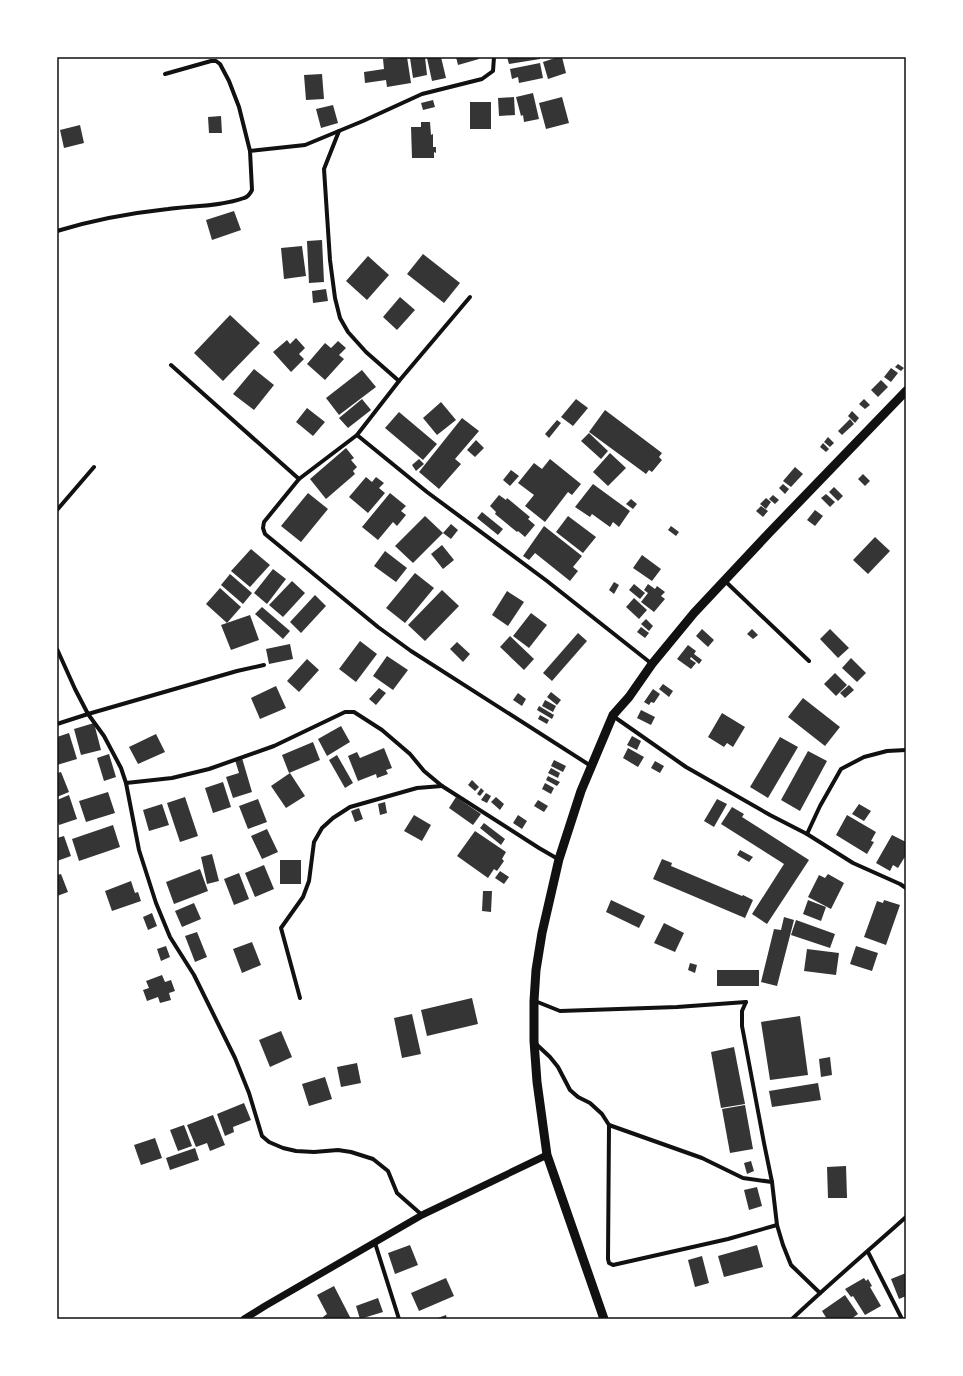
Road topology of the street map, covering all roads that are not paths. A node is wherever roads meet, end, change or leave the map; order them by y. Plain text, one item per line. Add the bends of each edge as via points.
1 (494, 57) edge
2 (165, 74) dead end
3 (339, 131) junction
4 (250, 151) junction
5 (57, 231) edge
6 (470, 297) dead end
7 (171, 365) dead end
8 (399, 380) junction
9 (906, 391) edge
10 (357, 435) junction
11 (94, 467) dead end
12 (299, 479) junction
13 (57, 510) edge
14 (724, 580) junction
15 (57, 649) edge
16 (810, 661) dead end
17 (652, 664) junction
18 (264, 665) dead end
19 (88, 714) junction
20 (613, 716) junction
21 (57, 724) edge
22 (906, 750) edge
23 (592, 766) junction
24 (126, 783) junction
25 (442, 786) junction
26 (808, 834) junction
27 (559, 859) junction
28 (906, 888) edge
29 (300, 998) dead end
30 (534, 1001) junction
31 (534, 1041) junction
32 (609, 1125) junction
33 (547, 1155) junction
34 (772, 1182) junction
35 (422, 1215) junction
36 (906, 1217) edge
37 (777, 1225) junction
38 (375, 1243) junction
39 (868, 1252) junction
40 (820, 1293) junction
41 (244, 1319) edge
42 (399, 1319) edge
43 (604, 1319) edge
44 (792, 1319) edge
45 (902, 1319) edge

1 - 3 street via 493,71 482,79 422,94
2 - 4 street via 211,61 220,64 230,81 239,107
3 - 4 street via 305,145
3 - 8 street via 324,169 335,298 340,318 348,332 366,352
4 - 5 street via 252,190 246,198 232,202 147,211 82,223
6 - 8 street
7 - 12 street
8 - 10 street
9 - 14 main road
10 - 12 street
10 - 17 street via 427,492
11 - 13 street
12 - 23 street via 264,522 265,534 378,628
14 - 16 street
14 - 17 main road
15 - 19 street
17 - 20 main road
18 - 19 street
19 - 21 street
19 - 24 street via 112,750
20 - 23 main road
20 - 26 street via 686,767
22 - 26 street via 887,751 864,757 841,770 820,806
23 - 27 main road via 581,791
24 - 25 street via 172,778 209,769 274,746 345,712 354,712 382,730
24 - 35 street via 139,850 156,903 170,937 194,975 235,1058 262,1136 269,1142 296,1151 338,1150 373,1159 388,1171 397,1193
25 - 27 street
25 - 29 street via 417,788 350,807 322,828 314,842 309,881 303,896 281,928
26 - 28 street via 853,863
27 - 30 main road via 542,933
30 - 31 main road
30 - 34 street via 560,1011 746,1002 742,1011 742,1026
31 - 32 street via 550,1056 570,1090 602,1114
31 - 33 main road
32 - 34 street via 702,1158 743,1178
32 - 37 street via 609,1263 613,1265 707,1244
33 - 35 street
33 - 43 main road
34 - 37 street
35 - 38 street
36 - 39 street
37 - 40 street via 791,1265
38 - 41 street
38 - 42 street
39 - 40 street
39 - 45 street
40 - 44 street

